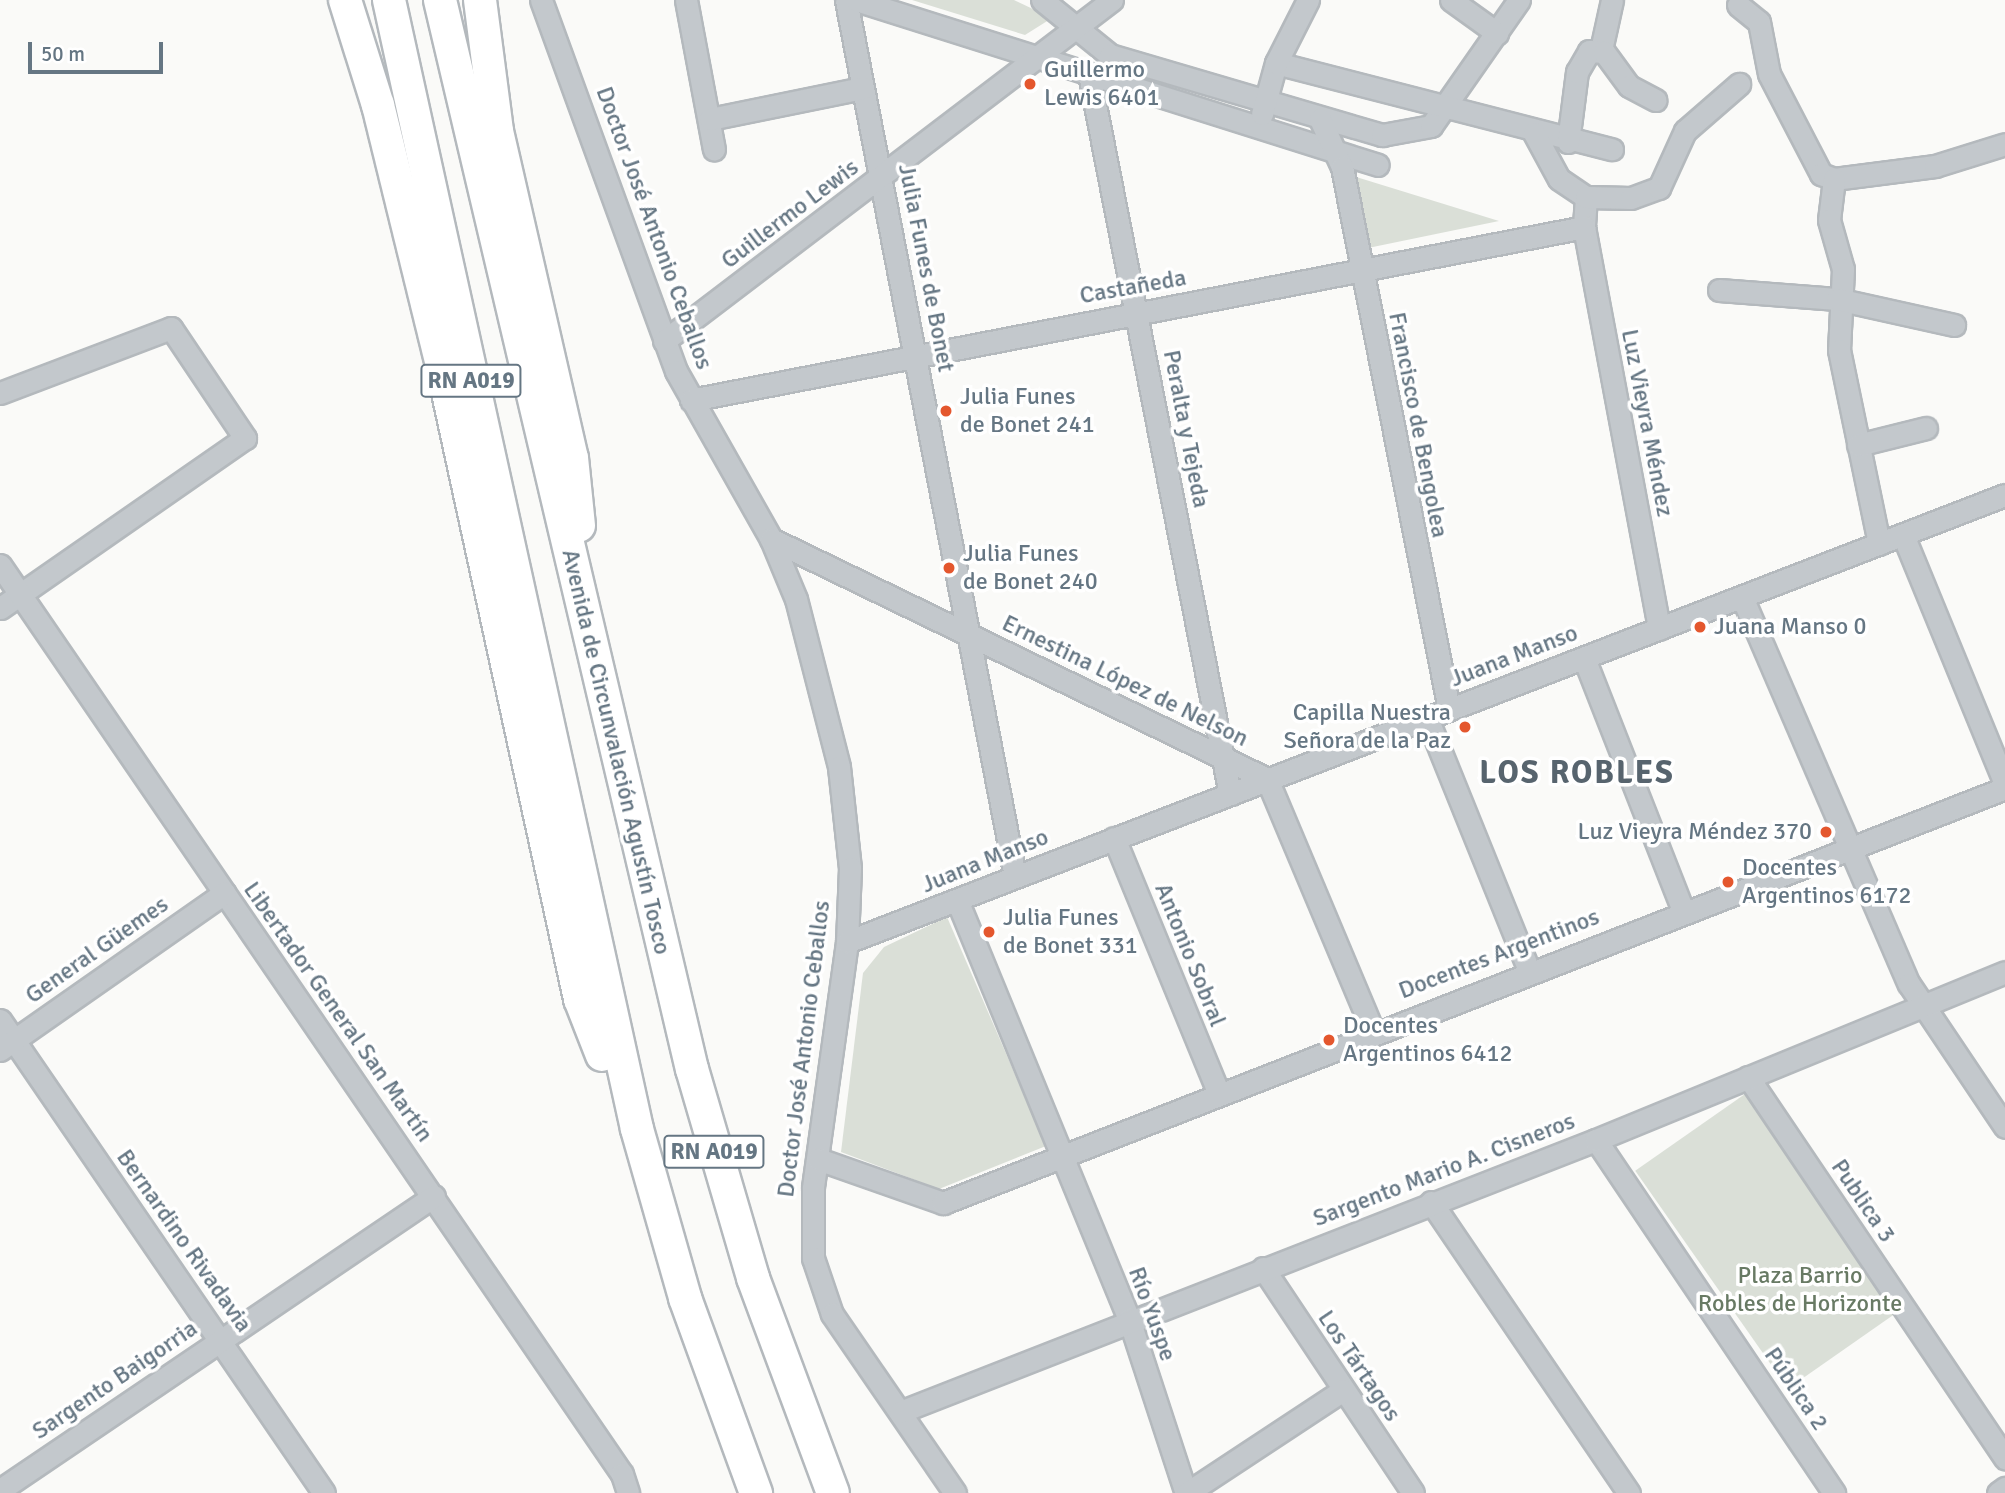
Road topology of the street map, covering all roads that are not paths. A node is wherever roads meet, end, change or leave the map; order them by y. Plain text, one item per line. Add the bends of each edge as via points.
1 (345, 0) edge
2 (389, 0) edge
3 (440, 0) edge
4 (480, 0) edge
5 (541, 0) edge
6 (686, 0) edge
7 (846, 0) edge
8 (856, 0) edge
9 (1042, 0) edge
10 (1112, 0) edge
11 (1308, 0) edge
12 (1451, 0) edge
13 (1519, 0) edge
14 (1612, 0) edge
15 (1738, 5) dead end
16 (1075, 28) junction
17 (1497, 33) junction
18 (1601, 50) junction
19 (1038, 57) junction
20 (1276, 63) junction
21 (1089, 74) junction
22 (1739, 84) dead end
23 (863, 88) junction
24 (1264, 100) junction
25 (1655, 100) dead end
26 (1446, 110) junction
27 (709, 118) junction
28 (1320, 119) junction
29 (1260, 126) junction
30 (1534, 133) junction
31 (1568, 142) junction
32 (2005, 144) edge
33 (714, 149) dead end
34 (1612, 149) dead end
35 (1335, 151) junction
36 (1378, 165) dead end
37 (883, 177) junction
38 (1834, 179) junction
39 (1586, 197) junction
40 (1584, 226) junction
41 (1360, 272) junction
42 (1718, 290) dead end
43 (1838, 299) junction
44 (1136, 313) junction
45 (1954, 326) dead end
46 (664, 341) junction
47 (915, 355) junction
48 (0, 393) edge
49 (691, 400) junction
50 (1926, 428) dead end
51 (1858, 445) junction
52 (2005, 495) edge
53 (1903, 535) junction
54 (772, 539) junction
55 (1879, 544) junction
56 (0, 565) edge
57 (20, 594) junction
58 (1742, 597) junction
59 (0, 608) edge
60 (1659, 628) junction
61 (970, 635) junction
62 (590, 642) junction
63 (1584, 658) junction
64 (1449, 709) junction
65 (1427, 718) junction
66 (1223, 755) junction
67 (1267, 779) junction
68 (2005, 786) edge
69 (1230, 793) junction
70 (1114, 838) junction
71 (1848, 848) junction
72 (1015, 876) junction
73 (224, 893) junction
74 (957, 900) junction
75 (1683, 911) junction
76 (847, 942) junction
77 (1529, 971) junction
78 (2005, 972) edge
79 (1922, 1004) junction
80 (0, 1020) edge
81 (1373, 1031) junction
82 (7, 1045) edge
83 (1748, 1077) junction
84 (1218, 1091) junction
85 (2005, 1127) edge
86 (1596, 1140) junction
87 (1061, 1156) junction
88 (818, 1159) junction
89 (652, 1184) junction
90 (434, 1196) junction
91 (1431, 1202) junction
92 (1262, 1268) junction
93 (1129, 1319) junction
94 (220, 1339) junction
95 (1343, 1390) junction
96 (900, 1412) junction
97 (2005, 1458) edge
98 (3, 1488) edge
99 (2005, 1488) edge
100 (628, 1492) edge
101 (324, 1493) edge
102 (756, 1493) edge
103 (833, 1493) edge
104 (955, 1493) edge
105 (1186, 1493) edge
106 (1412, 1493) edge
107 (1629, 1493) edge
108 (1834, 1493) edge
109 (1998, 1493) edge

1 - 89 highway via 379,105 444,374 580,999
2 - 89 highway, RN A019 via 604,992
3 - 62 highway, Avenida de Circunvalación Agustín Tosco / RN A019
4 - 62 highway via 497,131 572,458
5 - 46 street, Doctor José Antonio Ceballos
6 - 27 street
7 - 23 street, Julia Funes de Bonet
8 - 19 street
9 - 16 street
10 - 16 street, Guillermo Lewis
11 - 20 street
12 - 17 street
13 - 17 street
14 - 18 street
15 - 38 street via 1759,22 1769,74 1800,124 1812,165
16 - 19 street, Guillermo Lewis
16 - 24 street via 1133,64
17 - 26 street
18 - 25 street via 1629,86
18 - 31 street via 1589,51 1577,72
19 - 21 street
19 - 37 street, Guillermo Lewis
20 - 24 street
20 - 26 street
21 - 29 street
21 - 44 street, Peralta y Tejeda
22 - 39 street via 1685,131 1659,188 1631,198
23 - 27 street
23 - 37 street, Julia Funes de Bonet
24 - 28 street
24 - 29 street
26 - 28 street via 1431,126 1382,135
26 - 30 street
27 - 33 street
28 - 35 street, Francisco de Bengolea
29 - 35 street
30 - 31 street
30 - 39 street via 1559,179
31 - 34 street
32 - 38 street via 1935,166
35 - 36 street
35 - 41 street, Francisco de Bengolea
37 - 46 street, Guillermo Lewis
37 - 47 street, Julia Funes de Bonet
38 - 43 street via 1829,220 1843,270
39 - 40 street, Luz Vieyra Méndez
40 - 41 street, Castañeda
40 - 60 street, Luz Vieyra Méndez
41 - 44 street, Castañeda
41 - 64 street, Francisco de Bengolea
42 - 43 street
43 - 45 street
43 - 51 street via 1842,371
44 - 47 street, Castañeda
44 - 66 street, Peralta y Tejeda
46 - 49 street, Doctor José Antonio Ceballos
47 - 49 street, Castañeda
47 - 61 street, Julia Funes de Bonet
48 - 57 street via 172,328 245,438
49 - 54 street, Doctor José Antonio Ceballos
50 - 51 street
51 - 55 street
52 - 53 street, Juana Manso
53 - 55 street, Juana Manso
53 - 68 street
54 - 61 street, Ernestina López de Nelson
54 - 76 street, Doctor José Antonio Ceballos via 796,599 844,794
55 - 58 street, Juana Manso
56 - 57 street, Libertador General San Martín
57 - 59 street
57 - 73 street, Libertador General San Martín
58 - 60 street, Juana Manso
58 - 71 street
60 - 63 street, Juana Manso
61 - 66 street, Ernestina López de Nelson
61 - 72 street, Julia Funes de Bonet
62 - 103 highway, Avenida de Circunvalación Agustín Tosco / RN A019 via 715,1153 775,1342
63 - 64 street, Juana Manso
63 - 75 street
64 - 65 street, Juana Manso
65 - 67 street, Juana Manso
65 - 77 street
66 - 67 street, Ernestina López de Nelson
66 - 69 street, Peralta y Tejeda
67 - 69 street, Juana Manso
67 - 81 street
68 - 71 street, Docentes Argentinos
69 - 70 street, Juana Manso
70 - 72 street, Juana Manso
70 - 84 street, Antonio Sobral
71 - 75 street, Docentes Argentinos
71 - 79 street
72 - 74 street, Juana Manso
73 - 82 street, General Güemes
73 - 90 street, Libertador General San Martín
74 - 76 street, Juana Manso
74 - 87 street
75 - 77 street, Docentes Argentinos
76 - 88 street, Doctor José Antonio Ceballos
77 - 81 street, Docentes Argentinos
78 - 79 street, Sargento Mario A. Cisneros
79 - 83 street, Sargento Mario A. Cisneros
79 - 85 street
80 - 82 street, Bernardino Rivadavia
81 - 84 street, Docentes Argentinos
82 - 94 street, Bernardino Rivadavia
83 - 86 street, Sargento Mario A. Cisneros
83 - 97 street, Publica 3
84 - 87 street, Docentes Argentinos
86 - 91 street, Sargento Mario A. Cisneros
86 - 108 street, Pública 2
87 - 88 street, Docentes Argentinos via 932,1204
87 - 93 street, Río Yuspe
88 - 96 street, Doctor José Antonio Ceballos via 811,1237 817,1278 832,1314
89 - 102 highway, RN A019 via 712,1379
90 - 94 street, Sargento Baigorria
90 - 100 street, Libertador General San Martín
91 - 92 street, Sargento Mario A. Cisneros
91 - 107 street
92 - 93 street, Sargento Mario A. Cisneros
92 - 95 street, Los Tártagos
93 - 96 street, Sargento Mario A. Cisneros
93 - 105 street, Río Yuspe
94 - 98 street, Sargento Baigorria
94 - 101 street, Bernardino Rivadavia
95 - 105 street
95 - 106 street, Los Tártagos
96 - 104 street, Doctor José Antonio Ceballos
99 - 109 street

